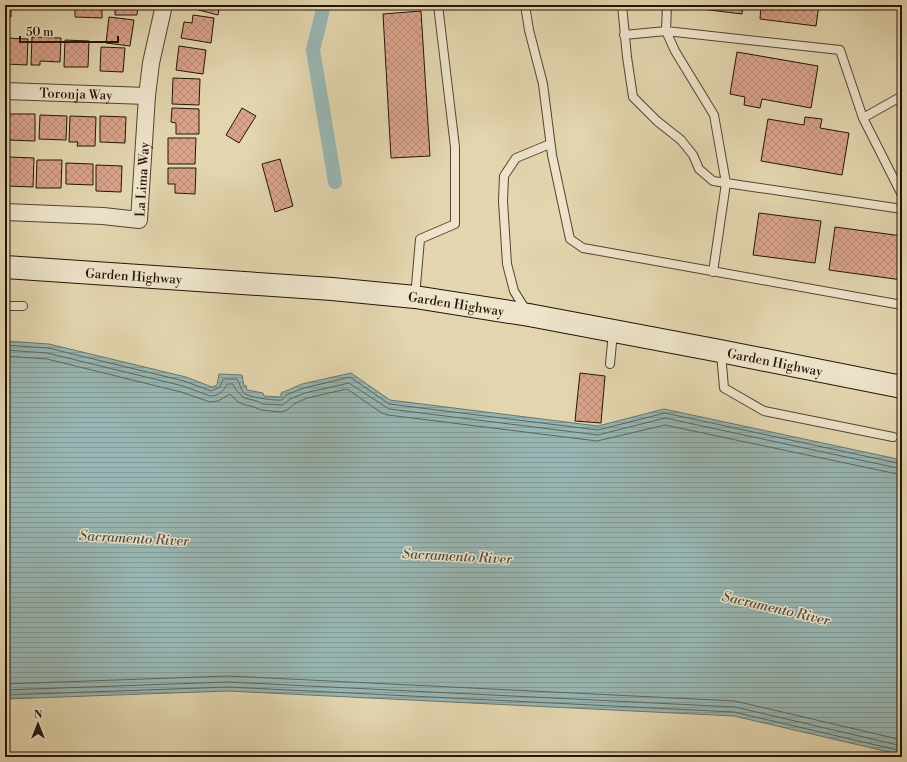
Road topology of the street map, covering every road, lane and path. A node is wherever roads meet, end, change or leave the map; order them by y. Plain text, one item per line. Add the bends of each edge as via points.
1 (164, 5) edge
2 (438, 5) edge
3 (525, 5) edge
4 (622, 5) edge
5 (667, 5) edge
6 (666, 32) junction
7 (624, 35) junction
8 (5, 91) edge
9 (147, 96) junction
10 (902, 96) edge
11 (863, 118) junction
12 (550, 144) junction
13 (726, 183) junction
14 (902, 195) edge
15 (902, 209) edge
16 (5, 212) edge
17 (5, 267) edge
18 (713, 272) junction
19 (415, 298) junction
20 (902, 305) edge
21 (5, 306) edge
22 (23, 306) dead end
23 (529, 315) junction
24 (614, 331) junction
25 (720, 351) junction
26 (610, 364) dead end
27 (902, 387) edge
28 (893, 437) dead end

1 - 9 street, La Lima Way via 151,63
2 - 19 lane via 455,146 455,224 420,239
3 - 12 lane via 542,84
4 - 7 lane
5 - 6 lane
6 - 7 lane
6 - 11 lane via 840,50
6 - 13 lane via 714,115
7 - 13 lane via 633,97 681,140 693,155 699,169 713,180
8 - 9 street, Toronja Way
9 - 16 street, La Lima Way via 140,220
10 - 11 lane
11 - 14 lane
12 - 18 lane via 570,239 583,248
12 - 23 lane via 516,158 504,176 503,201 508,264 514,291
13 - 15 lane
13 - 18 lane
17 - 19 main road, Garden Highway via 332,289
18 - 20 lane
19 - 23 main road, Garden Highway
21 - 22 lane
23 - 24 main road, Garden Highway
24 - 25 main road, Garden Highway
24 - 26 lane
25 - 27 main road, Garden Highway
25 - 28 lane via 724,388 764,411

